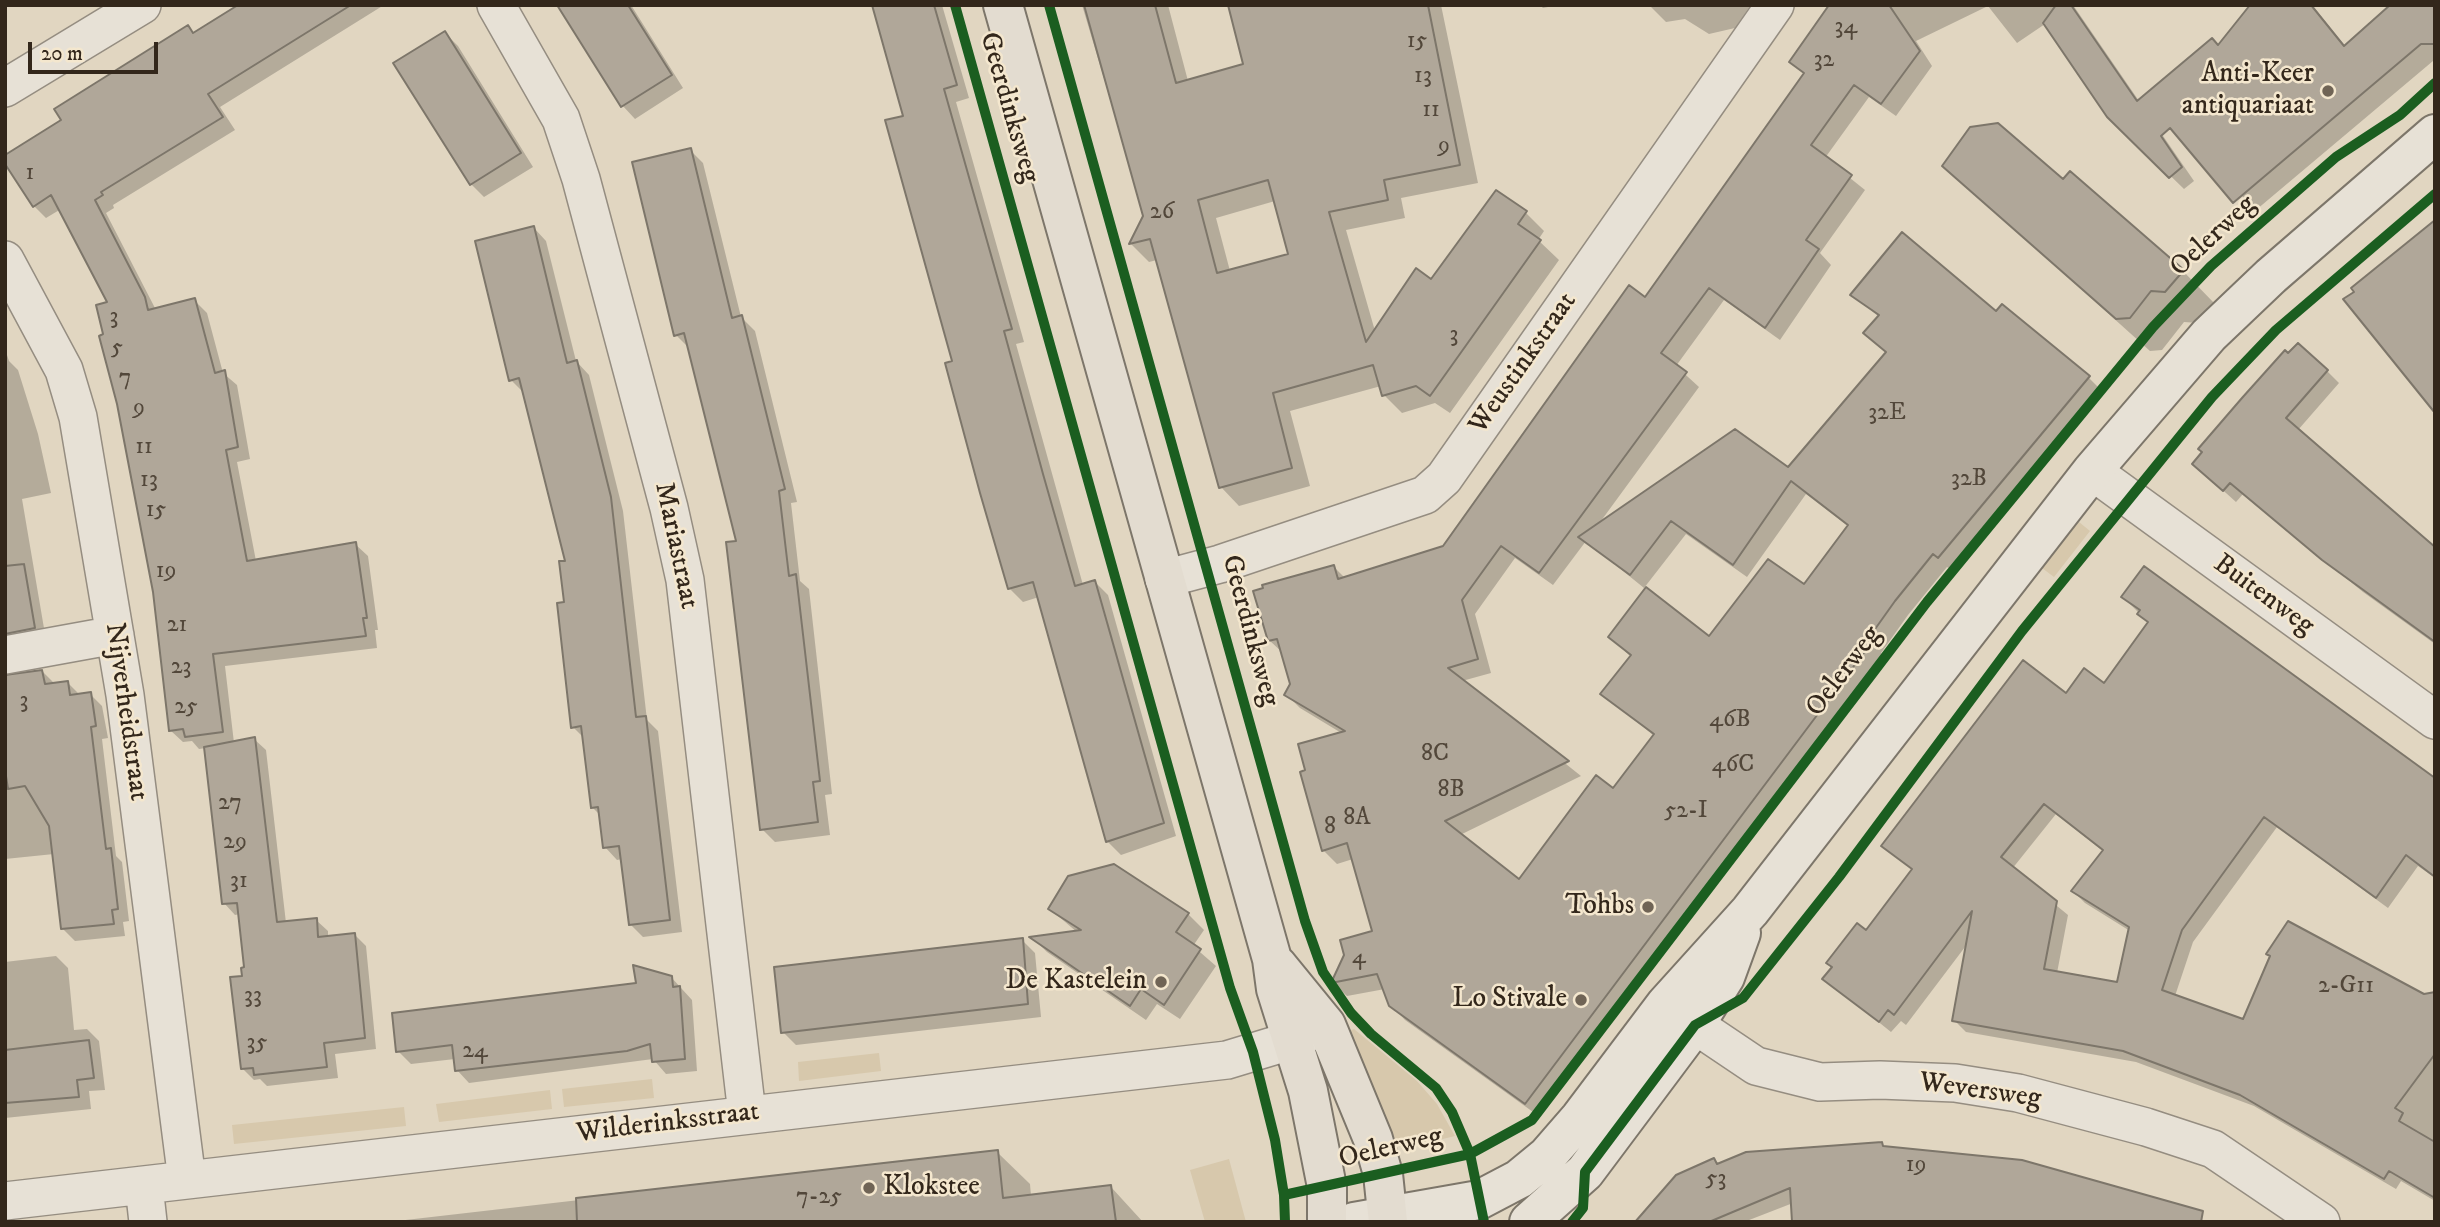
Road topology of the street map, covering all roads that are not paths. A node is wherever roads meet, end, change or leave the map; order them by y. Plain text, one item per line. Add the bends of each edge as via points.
1 (142, 5) edge
2 (496, 5) edge
3 (1003, 5) edge
4 (1775, 5) edge
5 (5, 88) edge
6 (2435, 134) edge
7 (5, 260) edge
8 (2092, 471) junction
9 (1164, 579) junction
10 (115, 635) junction
11 (5, 655) edge
12 (2435, 720) edge
13 (1749, 911) junction
14 (1695, 1025) junction
15 (1309, 1032) junction
16 (747, 1114) junction
17 (187, 1180) junction
18 (144, 1186) junction
19 (5, 1201) edge
20 (1377, 1220) edge
21 (148, 1222) edge
22 (1327, 1222) edge
23 (1529, 1222) edge
24 (2321, 1222) edge

1 - 5 street
2 - 16 street, Mariastraat via 561,119 675,532 685,580
3 - 9 main road, Geerdinksweg
4 - 9 street, Weustinkstraat via 1444,478 1425,495
6 - 8 main road via 2209,335
7 - 10 street, Nijverheidstraat via 64,370 78,417
8 - 12 street, Buitenweg
8 - 13 main road
9 - 15 main road, Geerdinksweg via 1272,959 1276,989
10 - 11 street
10 - 17 street, Nijverheidstraat
13 - 14 main road via 1725,977
13 - 20 main road via 1666,1004 1547,1156 1519,1179 1479,1200
14 - 23 main road via 1585,1172
14 - 24 street, Weversweg via 1756,1066 1820,1082 1955,1083 2018,1093 2146,1127 2213,1149
15 - 16 street, Wilderinksstraat via 1227,1060
15 - 20 main road, Geerdinksweg via 1340,1067 1373,1139 1382,1174
15 - 22 main road, Geerdinksweg via 1308,1091 1327,1187
16 - 17 street, Wilderinksstraat
17 - 18 street, Wilderinksstraat
18 - 19 street, Wilderinksstraat
18 - 21 street

